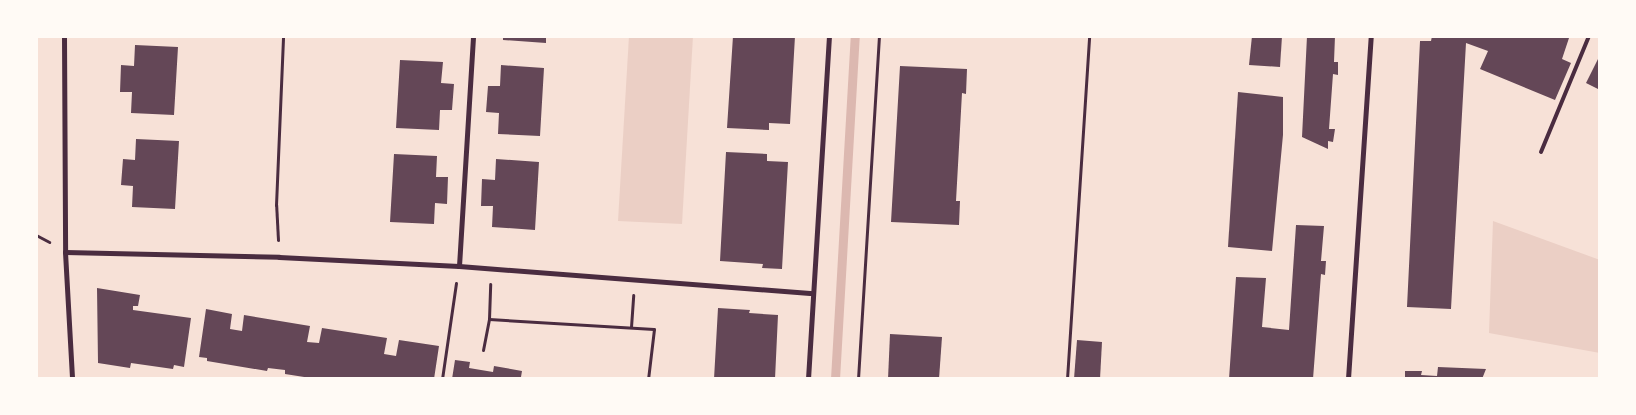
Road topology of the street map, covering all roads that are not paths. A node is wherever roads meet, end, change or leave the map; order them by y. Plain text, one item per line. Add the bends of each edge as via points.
1 (64, 36) edge
2 (473, 36) edge
3 (829, 36) edge
4 (1371, 36) edge
5 (1589, 36) edge
6 (1541, 152) dead end
7 (64, 252) junction
8 (459, 266) junction
9 (813, 293) junction
10 (72, 379) edge
11 (808, 379) edge
12 (1348, 379) edge

1 - 7 street
2 - 8 street
3 - 9 street
4 - 12 street
5 - 6 lane
7 - 8 street via 279,257
7 - 10 street
8 - 9 street
9 - 11 street

